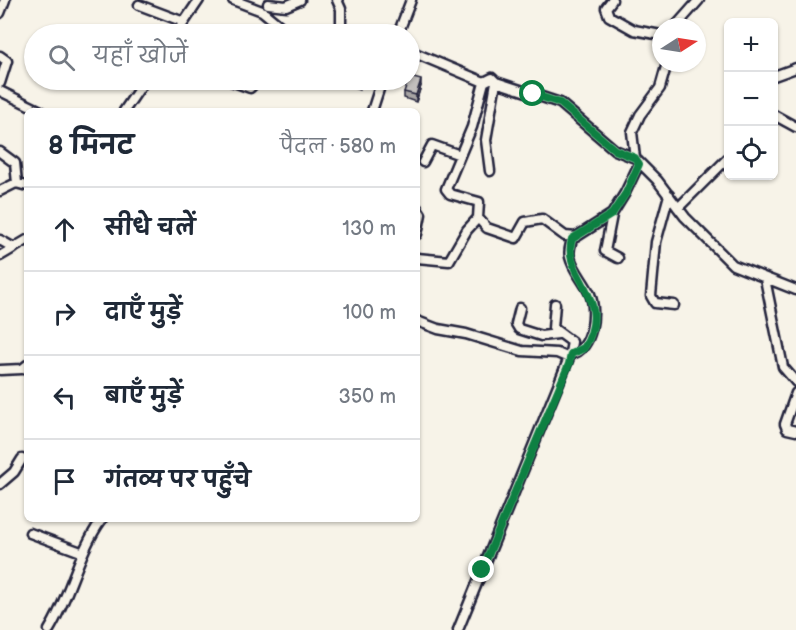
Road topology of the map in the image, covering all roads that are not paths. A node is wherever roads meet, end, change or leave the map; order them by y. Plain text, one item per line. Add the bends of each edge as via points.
1 (5, 0) edge
2 (199, 0) edge
3 (232, 0) edge
4 (300, 0) edge
5 (337, 0) edge
6 (411, 0) edge
7 (612, 0) edge
8 (699, 0) edge
9 (268, 2) edge
10 (139, 6) dead end
11 (0, 13) edge
12 (266, 14) junction
13 (683, 18) edge
14 (184, 22) joint
15 (274, 24) edge
16 (342, 24) edge
17 (402, 24) edge
18 (652, 33) edge
19 (420, 55) edge
20 (0, 56) edge
21 (796, 68) edge
22 (665, 72) edge
23 (778, 75) edge
24 (484, 82) junction
25 (495, 82) junction
26 (0, 83) edge
27 (138, 90) edge
28 (379, 90) edge
29 (0, 91) edge
30 (34, 108) edge
31 (126, 108) edge
32 (373, 108) edge
33 (778, 118) edge
34 (782, 122) junction
35 (776, 126) edge
36 (796, 127) edge
37 (0, 152) edge
38 (460, 155) junction
39 (637, 161) junction
40 (423, 162) dead end
41 (724, 163) edge
42 (490, 171) dead end
43 (17, 183) junction
44 (24, 185) edge
45 (0, 191) edge
46 (669, 195) junction
47 (678, 207) junction
48 (612, 214) junction
49 (478, 218) junction
50 (572, 239) junction
51 (0, 240) edge
52 (24, 242) edge
53 (14, 248) junction
54 (0, 256) edge
55 (420, 258) edge
56 (618, 258) dead end
57 (765, 279) junction
58 (796, 290) edge
59 (555, 304) dead end
60 (675, 305) dead end
61 (520, 308) dead end
62 (420, 322) edge
63 (558, 334) junction
64 (570, 356) junction
65 (24, 367) edge
66 (0, 370) edge
67 (796, 382) edge
68 (796, 393) edge
69 (796, 431) edge
70 (22, 459) dead end
71 (0, 484) edge
72 (100, 522) edge
73 (30, 533) dead end
74 (81, 552) junction
75 (49, 630) edge
76 (458, 630) edge

1 - 11 street
2 - 14 street
3 - 12 street
4 - 9 street via 286,6
5 - 16 street
6 - 17 street
7 - 18 street via 606,8 609,16 634,30
8 - 13 street
9 - 12 street
10 - 14 street
12 - 15 street
19 - 24 street
20 - 26 street via 7,62
21 - 23 street
22 - 39 street via 660,88 632,132
24 - 25 street via 492,78
24 - 38 street
25 - 39 street via 560,103 615,150
25 - 42 street via 487,132
27 - 31 street
28 - 32 street
29 - 30 street
33 - 34 street
34 - 35 street
34 - 36 street
37 - 43 street via 15,163
38 - 40 street via 432,145
38 - 49 street via 446,189 450,194 479,202
39 - 46 street
39 - 48 street via 626,193
41 - 47 street
43 - 44 street
43 - 45 street
46 - 47 street
46 - 60 street via 652,261 651,296 655,303
47 - 57 street via 733,265
48 - 50 street
48 - 56 street via 605,247 607,254
49 - 50 street via 487,228 513,238 525,222 542,219
49 - 55 street via 449,261
50 - 64 street via 570,258 592,305 586,344
51 - 53 street
52 - 53 street
53 - 54 street
57 - 58 street
57 - 67 street via 783,367
59 - 63 street via 552,324
61 - 63 street via 516,324 519,329 541,336
62 - 64 street via 522,351
63 - 64 street via 572,342
64 - 76 street
65 - 66 street
68 - 69 street via 785,424 787,429
70 - 71 street
72 - 74 street
73 - 74 street
74 - 75 street via 65,600

